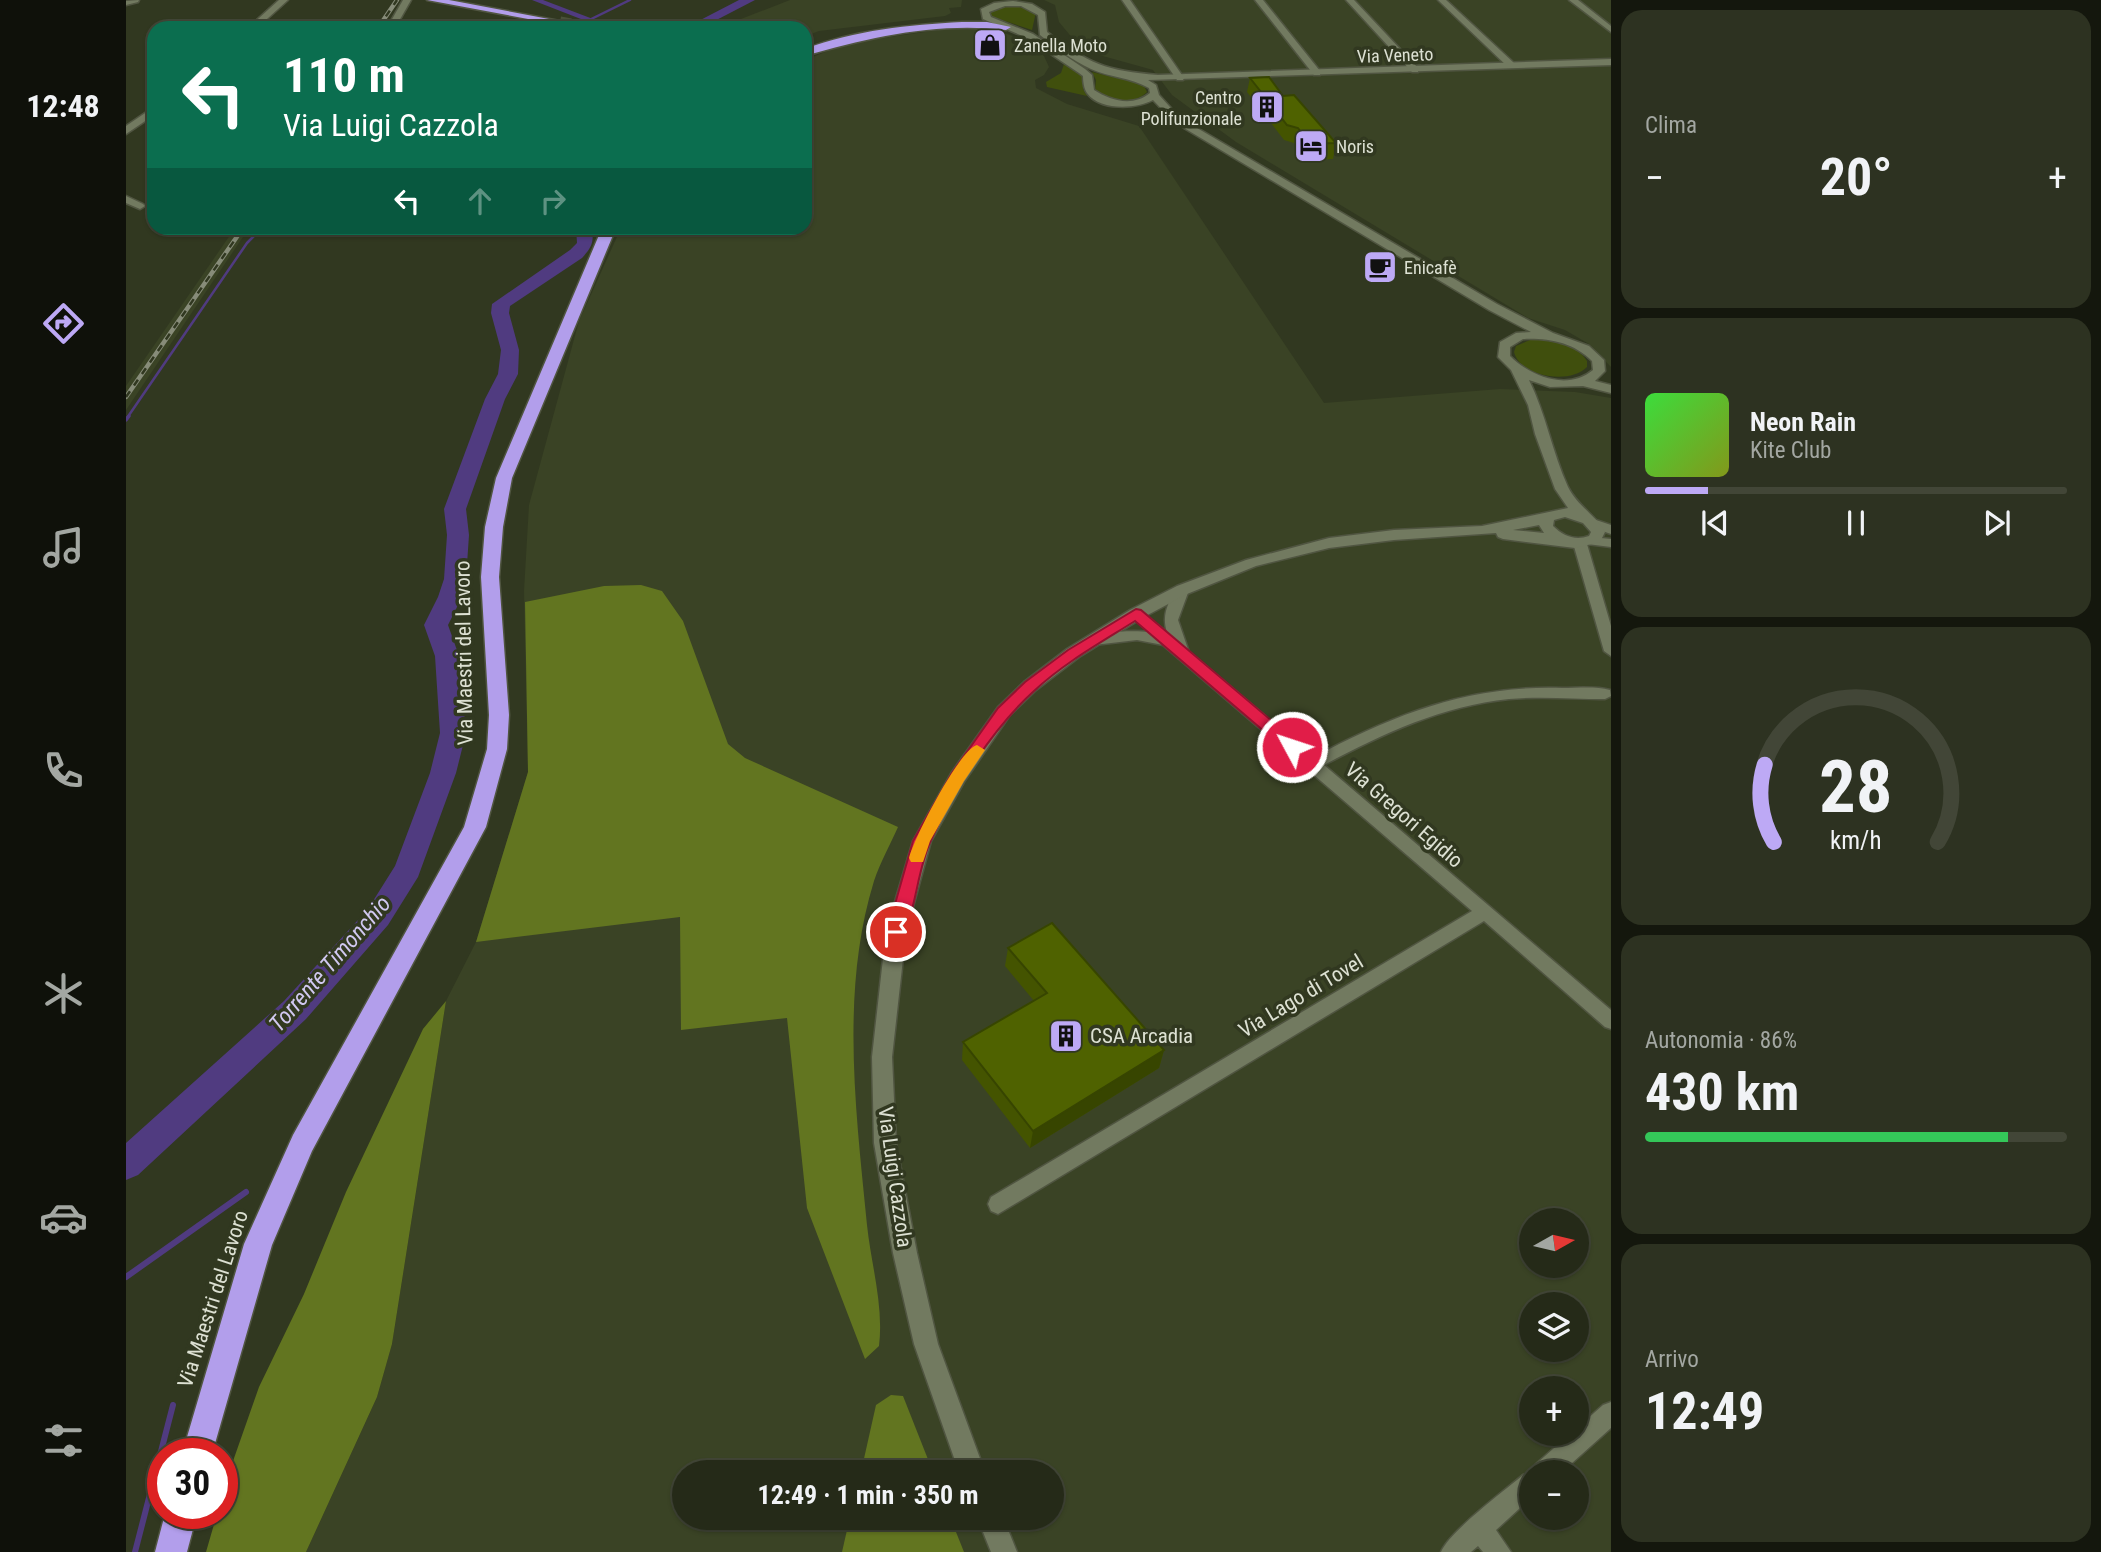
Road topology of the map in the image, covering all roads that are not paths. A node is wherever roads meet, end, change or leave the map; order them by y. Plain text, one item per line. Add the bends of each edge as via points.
1 (135, 0) edge
2 (284, 0) edge
3 (407, 0) edge
4 (432, 0) edge
5 (1009, 0) edge
6 (1126, 0) edge
7 (1259, 0) edge
8 (1350, 0) edge
9 (1442, 0) edge
10 (1573, 0) edge
11 (126, 3) edge
12 (1020, 4) junction
13 (986, 6) edge
14 (266, 21) edge
15 (395, 21) edge
16 (549, 21) edge
17 (950, 23) junction
18 (1006, 27) junction
19 (1611, 30) edge
20 (812, 40) edge
21 (812, 40) edge
22 (812, 51) edge
23 (1611, 62) edge
24 (1511, 65) junction
25 (1415, 70) junction
26 (1317, 73) junction
27 (1136, 77) junction
28 (1180, 78) junction
29 (1155, 94) junction
30 (1123, 104) junction
31 (147, 115) edge
32 (1177, 120) junction
33 (126, 131) edge
34 (126, 199) edge
35 (140, 206) dead end
36 (606, 235) edge
37 (1493, 307) junction
38 (1549, 336) junction
39 (1509, 341) junction
40 (1517, 370) junction
41 (1605, 370) edge
42 (1583, 382) junction
43 (1565, 384) junction
44 (1611, 389) edge
45 (1535, 405) junction
46 (1562, 489) junction
47 (1552, 515) junction
48 (1587, 520) junction
49 (1611, 530) edge
50 (1482, 531) junction
51 (1560, 539) junction
52 (1586, 542) junction
53 (1611, 544) edge
54 (1182, 590) junction
55 (1136, 614) junction
56 (1094, 640) junction
57 (1166, 641) junction
58 (1611, 651) edge
59 (1190, 661) junction
60 (1609, 694) edge
61 (1312, 764) junction
62 (1485, 912) junction
63 (1611, 1021) edge
64 (998, 1204) dead end
65 (1611, 1413) edge
66 (201, 1438) edge
67 (968, 1460) edge
68 (1558, 1460) edge
69 (1519, 1493) edge
70 (1479, 1528) junction
71 (177, 1529) edge
72 (995, 1530) edge
73 (171, 1552) edge
74 (1004, 1552) edge
75 (1453, 1552) edge
76 (1499, 1552) edge

1 - 11 street
2 - 14 main road
3 - 15 street
4 - 16 highway
5 - 12 main road
6 - 28 street
7 - 26 street
8 - 25 street
9 - 24 street
10 - 19 street
12 - 13 main road
12 - 27 main road via 1040,12 1042,32 1073,56 1104,71
13 - 17 highway
13 - 18 main road via 985,18
17 - 18 highway
17 - 20 highway
17 - 21 highway
17 - 22 highway via 845,40
18 - 30 main road via 1030,36 1084,72 1096,96
23 - 24 main road, Via Veneto
24 - 25 main road, Via Veneto
25 - 26 main road, Via Veneto
26 - 28 main road, Via Veneto
27 - 28 main road, Via Veneto
27 - 29 main road via 1149,83
28 - 29 main road, Via Veneto
29 - 30 main road, Via Veneto via 1143,102
29 - 32 main road
30 - 32 main road
31 - 33 main road
32 - 37 main road
34 - 35 street
36 - 66 highway, Via Maestri del Lavoro via 505,478 494,527 490,577 497,749 475,827 290,1169 257,1244
37 - 38 main road
37 - 39 main road
38 - 39 main road via 1520,336
38 - 41 main road via 1584,348
39 - 40 main road via 1504,357
40 - 43 main road
40 - 45 main road
41 - 42 main road
42 - 43 main road
42 - 44 main road
43 - 45 main road via 1543,394
45 - 46 main road
46 - 47 main road
46 - 48 main road
47 - 48 main road
47 - 50 main road, Via Luigi Cazzola
47 - 51 main road via 1545,522 1548,531
48 - 49 street
48 - 52 main road via 1598,532
50 - 51 main road, Via Luigi Cazzola
50 - 54 main road, Via Luigi Cazzola via 1329,543 1251,563
51 - 52 main road, Via Luigi Cazzola
52 - 53 street
52 - 58 street
54 - 55 main road, Via Luigi Cazzola
54 - 59 street via 1170,618 1171,629
55 - 56 main road, Via Luigi Cazzola
55 - 57 street, Via Gregori Egidio
56 - 57 street via 1137,635
56 - 67 main road, Via Luigi Cazzola via 1030,686 1004,711 958,777 922,841 896,932 881,1057 885,1143 926,1344
57 - 59 street, Via Gregori Egidio
59 - 61 street, Via Gregori Egidio
60 - 61 street via 1500,695 1461,701 1379,729
61 - 62 street, Via Gregori Egidio
62 - 63 street
62 - 64 street, Via Lago di Tovel
65 - 68 street
69 - 70 street
70 - 75 street
70 - 76 street
71 - 73 highway
72 - 74 main road

